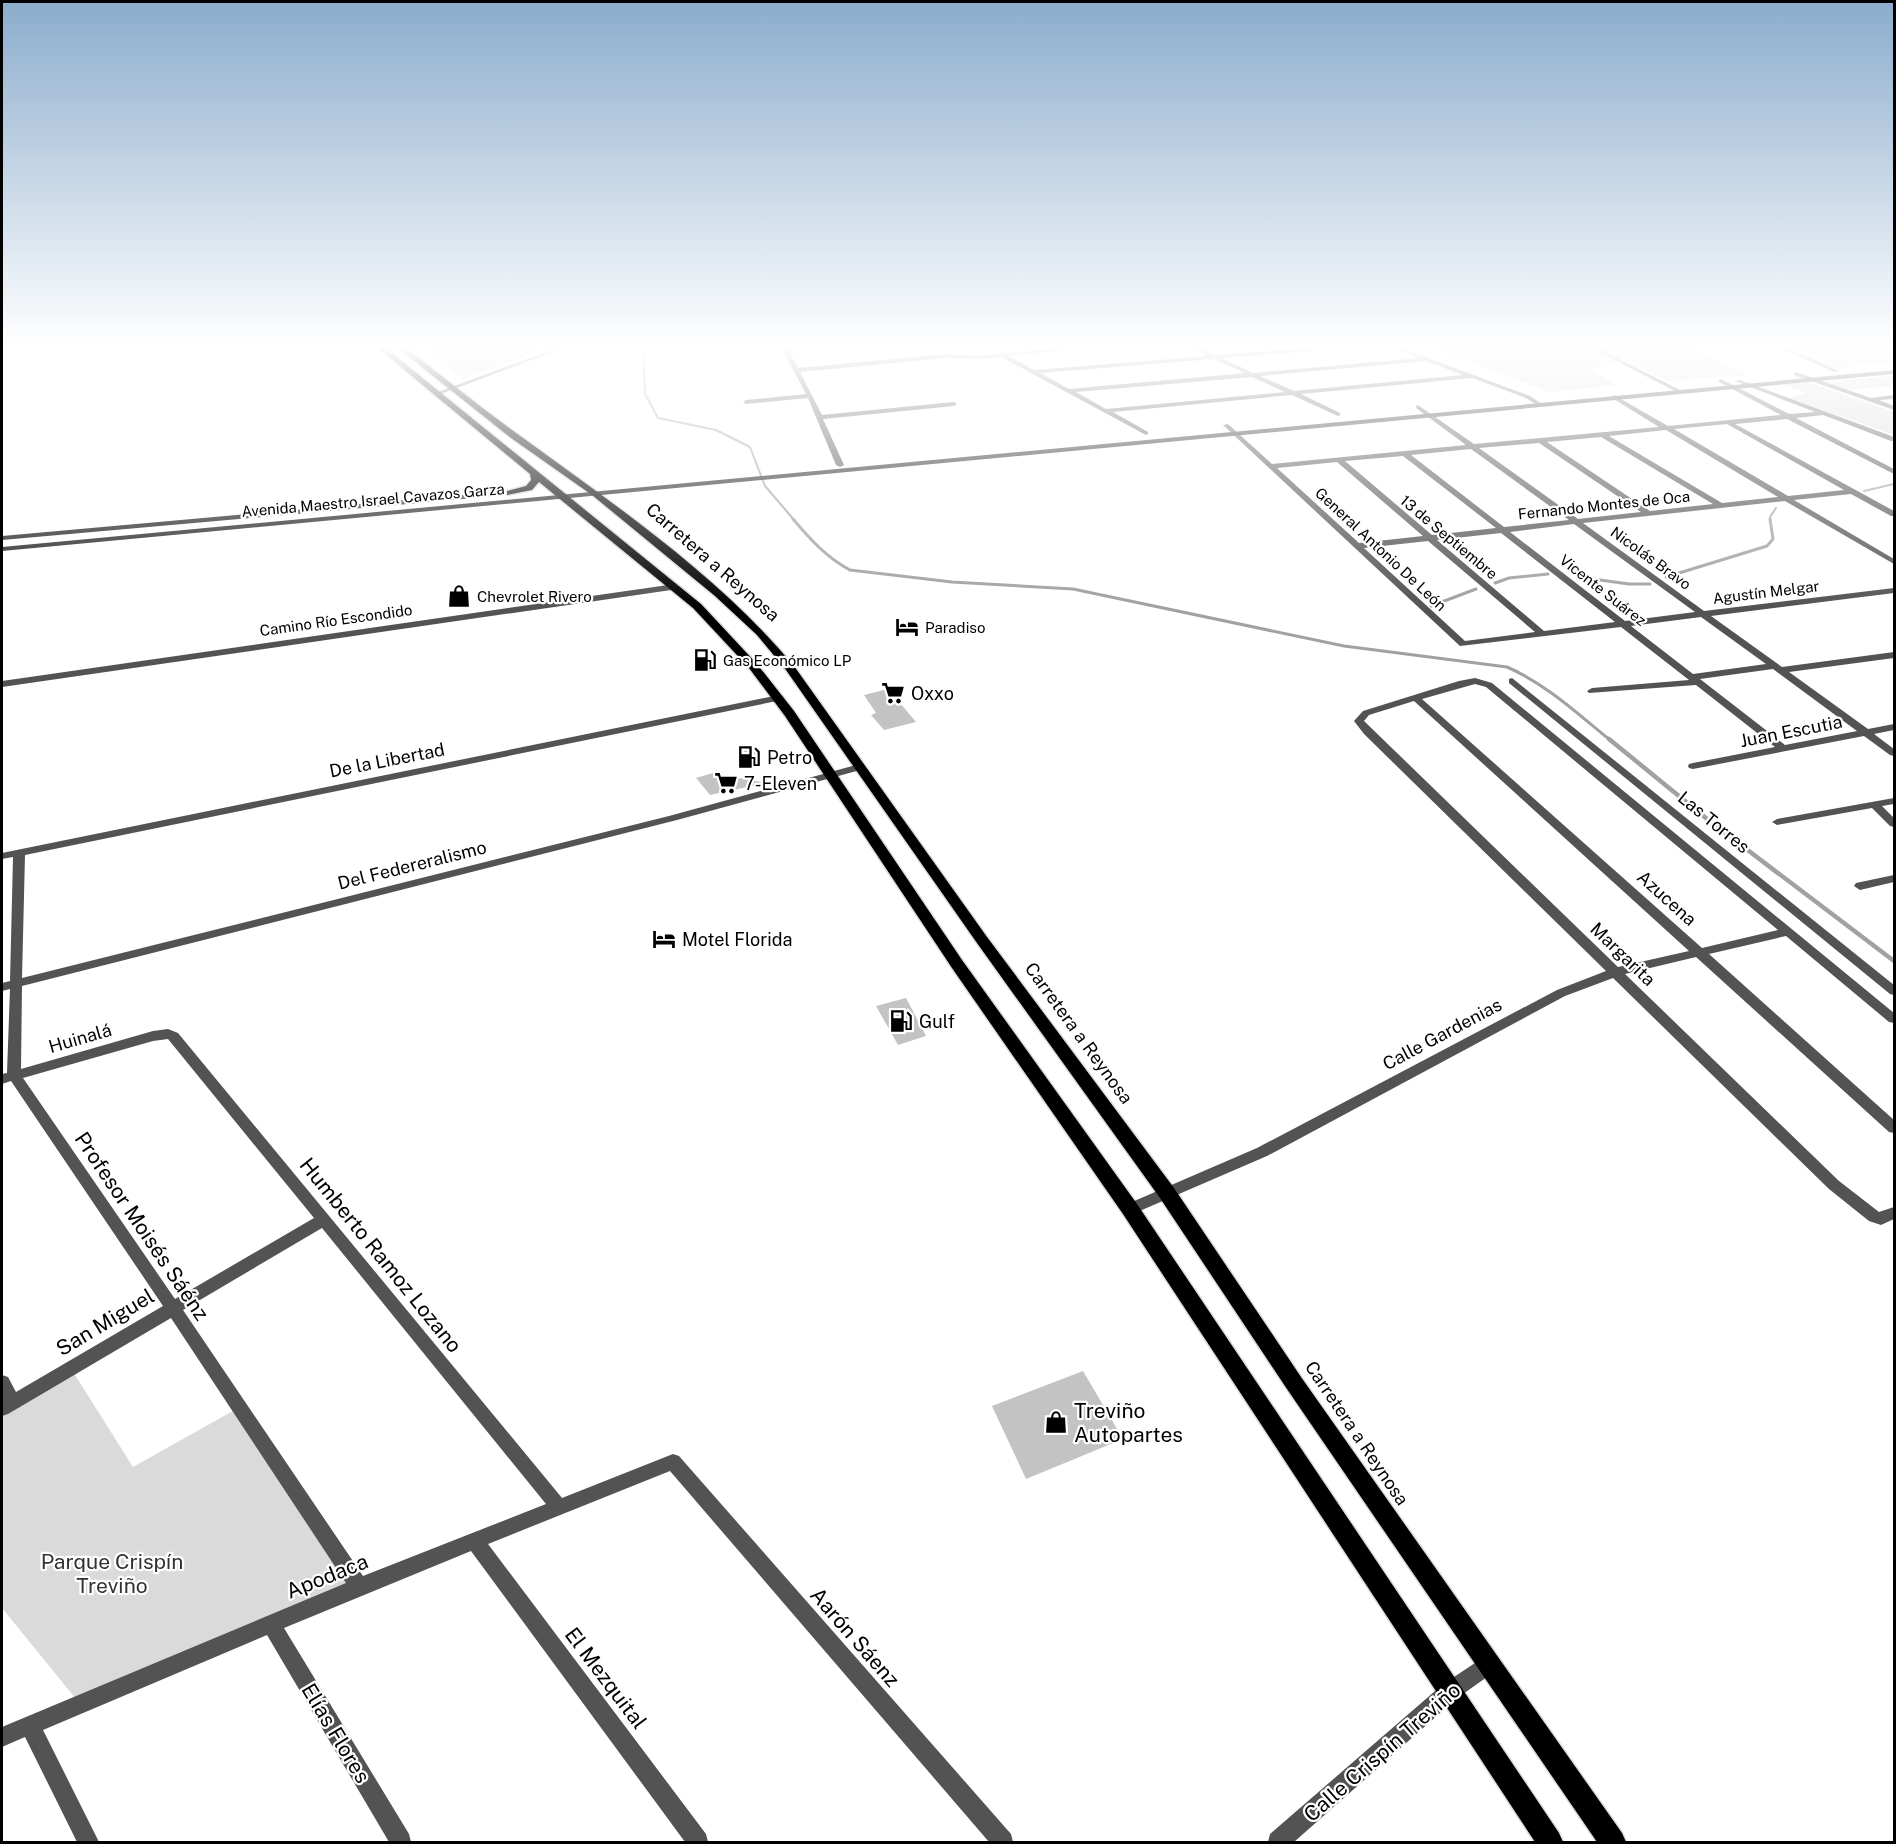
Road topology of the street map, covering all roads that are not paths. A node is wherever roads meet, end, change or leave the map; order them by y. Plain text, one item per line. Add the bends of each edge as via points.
1 (487, 435) edge
2 (828, 435) edge
3 (1137, 435) edge
4 (1201, 435) edge
5 (1238, 435) edge
6 (1457, 435) edge
7 (1603, 435) joint
8 (1679, 435) edge
9 (1752, 435) edge
10 (1824, 435) edge
11 (514, 436) edge
12 (1541, 441) junction
13 (1474, 447) junction
14 (1405, 454) junction
15 (1340, 460) junction
16 (840, 465) junction
17 (1272, 466) junction
18 (1894, 472) edge
19 (534, 473) junction
20 (777, 473) junction
21 (592, 490) junction
22 (1854, 491) junction
23 (562, 493) junction
24 (510, 494) junction
25 (1787, 499) junction
26 (1721, 506) junction
27 (1649, 514) junction
28 (1894, 514) edge
29 (590, 516) junction
30 (1578, 522) junction
31 (1503, 530) junction
32 (2, 538) edge
33 (1430, 538) junction
34 (1358, 546) junction
35 (2, 549) edge
36 (1894, 562) edge
37 (675, 587) junction
38 (1894, 590) edge
39 (719, 594) junction
40 (1704, 614) junction
41 (1624, 624) junction
42 (1542, 634) junction
43 (1463, 644) joint
44 (1894, 655) edge
45 (1779, 668) junction
46 (1693, 679) junction
47 (1512, 681) dead end
48 (2, 684) edge
49 (1592, 691) dead end
50 (1415, 697) junction
51 (779, 698) junction
52 (1540, 705) junction
53 (1517, 708) junction
54 (1894, 727) edge
55 (1867, 733) junction
56 (1784, 749) junction
57 (1894, 753) edge
58 (1693, 766) dead end
59 (860, 767) junction
60 (831, 775) junction
61 (1894, 801) edge
62 (1875, 805) junction
63 (1777, 822) dead end
64 (1894, 824) edge
65 (19, 852) junction
66 (2, 856) edge
67 (1894, 879) edge
68 (1860, 886) dead end
69 (1786, 932) junction
70 (1699, 951) junction
71 (1616, 972) junction
72 (17, 983) junction
73 (2, 987) edge
74 (1894, 990) edge
75 (1894, 1019) edge
76 (168, 1034) joint
77 (8, 1077) edge
78 (1894, 1128) edge
79 (1167, 1193) junction
80 (1130, 1209) junction
81 (1894, 1214) edge
82 (325, 1219) junction
83 (172, 1307) junction
84 (2, 1382) edge
85 (7, 1405) edge
86 (673, 1462) joint
87 (559, 1507) junction
88 (475, 1542) junction
89 (358, 1587) junction
90 (271, 1624) junction
91 (1487, 1665) junction
92 (1449, 1692) junction
93 (30, 1725) junction
94 (2, 1737) edge
95 (88, 1842) edge
96 (401, 1842) edge
97 (698, 1842) edge
98 (1003, 1842) edge
99 (1278, 1842) edge
100 (1550, 1842) edge
101 (1613, 1842) edge

1 - 19 main road
2 - 16 street
3 - 16 main road, Avenida Maestro Israel Cavazos Garza
4 - 20 main road, Avenida Maestro Israel Cavazos Garza
5 - 17 street, General Antonio De León
6 - 13 street, Nicolás Bravo
7 - 12 street
7 - 26 street
8 - 25 street
9 - 22 street
10 - 18 street
11 - 21 main road, Carretera a Reynosa
12 - 13 street
12 - 27 street
13 - 14 street
13 - 30 street, Nicolás Bravo
14 - 15 street
14 - 31 street, Vicente Suárez
15 - 17 street
15 - 33 street, 13 de Septiembre
16 - 20 main road, Avenida Maestro Israel Cavazos Garza
17 - 34 street, General Antonio De León
19 - 23 main road
19 - 24 main road via 536,480 532,486
20 - 21 main road, Avenida Maestro Israel Cavazos Garza
21 - 23 main road, Avenida Maestro Israel Cavazos Garza
21 - 39 main road, Carretera a Reynosa
22 - 25 street, Fernando Montes de Oca
22 - 28 street
23 - 24 main road, Avenida Maestro Israel Cavazos Garza
23 - 29 main road
23 - 35 main road, Avenida Maestro Israel Cavazos Garza
24 - 32 main road, Avenida Maestro Israel Cavazos Garza
25 - 26 street, Fernando Montes de Oca
25 - 36 street
26 - 27 street, Fernando Montes de Oca
27 - 30 street, Fernando Montes de Oca
29 - 37 main road
29 - 39 main road via 608,524 695,592
30 - 31 street, Fernando Montes de Oca
30 - 40 street, Nicolás Bravo
31 - 33 street, Fernando Montes de Oca
31 - 41 street, Vicente Suárez
33 - 34 street, Fernando Montes de Oca
33 - 42 street, 13 de Septiembre
34 - 43 street, General Antonio De León
37 - 48 street, Camino Río Escondido
37 - 51 main road via 730,639
38 - 40 street, Agustín Melgar
39 - 59 main road, Carretera a Reynosa via 772,646
40 - 41 street, Agustín Melgar
40 - 45 street, Nicolás Bravo
41 - 42 street, Agustín Melgar
41 - 46 street, Vicente Suárez
42 - 43 street, Agustín Melgar
44 - 45 street
45 - 46 street
45 - 55 street, Nicolás Bravo
46 - 49 street
46 - 56 street, Vicente Suárez
47 - 52 street, Las Torres
50 - 53 street via 1475,681 1493,688
50 - 70 street, Azucena
50 - 71 street, Margarita via 1366,713 1359,721
51 - 60 main road
51 - 65 street, De la Libertad
52 - 53 street
52 - 74 street, Las Torres
53 - 69 street
54 - 55 street, Juan Escutia
55 - 56 street, Juan Escutia
55 - 57 street, Nicolás Bravo
56 - 58 street, Juan Escutia
59 - 60 street, Del Federeralismo
59 - 79 main road, Carretera a Reynosa
60 - 72 street, Del Federeralismo
60 - 80 main road via 957,964
61 - 62 street
62 - 63 street
62 - 64 street
65 - 66 street, De la Libertad
65 - 72 street
67 - 68 street
69 - 70 street, Calle Gardenias
69 - 75 street
70 - 71 street, Calle Gardenias
70 - 78 street, Azucena
71 - 79 street, Calle Gardenias via 1561,993 1262,1152
71 - 81 street, Margarita via 1834,1185 1874,1217
72 - 73 street, Del Federeralismo
72 - 77 street
76 - 77 street, Huinalá
76 - 82 street, Humberto Ramoz Lozano via 179,1040
77 - 83 street, Profesor Moisés Sáénz
79 - 80 street, Calle Gardenias
79 - 91 main road, Carretera a Reynosa
80 - 92 main road
82 - 83 street, San Miguel
82 - 87 street, Humberto Ramoz Lozano
83 - 85 street, San Miguel
83 - 89 street, Profesor Moisés Sáénz
84 - 85 street
86 - 87 street, Apodaca
86 - 98 street, Aarón Sáenz
87 - 88 street, Apodaca
88 - 89 street, Apodaca
88 - 97 street, El Mezquital
89 - 90 street, Apodaca
90 - 93 street, Apodaca
90 - 96 street, Elías Flores
91 - 92 street, Calle Crispín Treviño
91 - 101 main road, Carretera a Reynosa
92 - 99 street, Calle Crispín Treviño
92 - 100 main road
93 - 94 street, Apodaca
93 - 95 street

